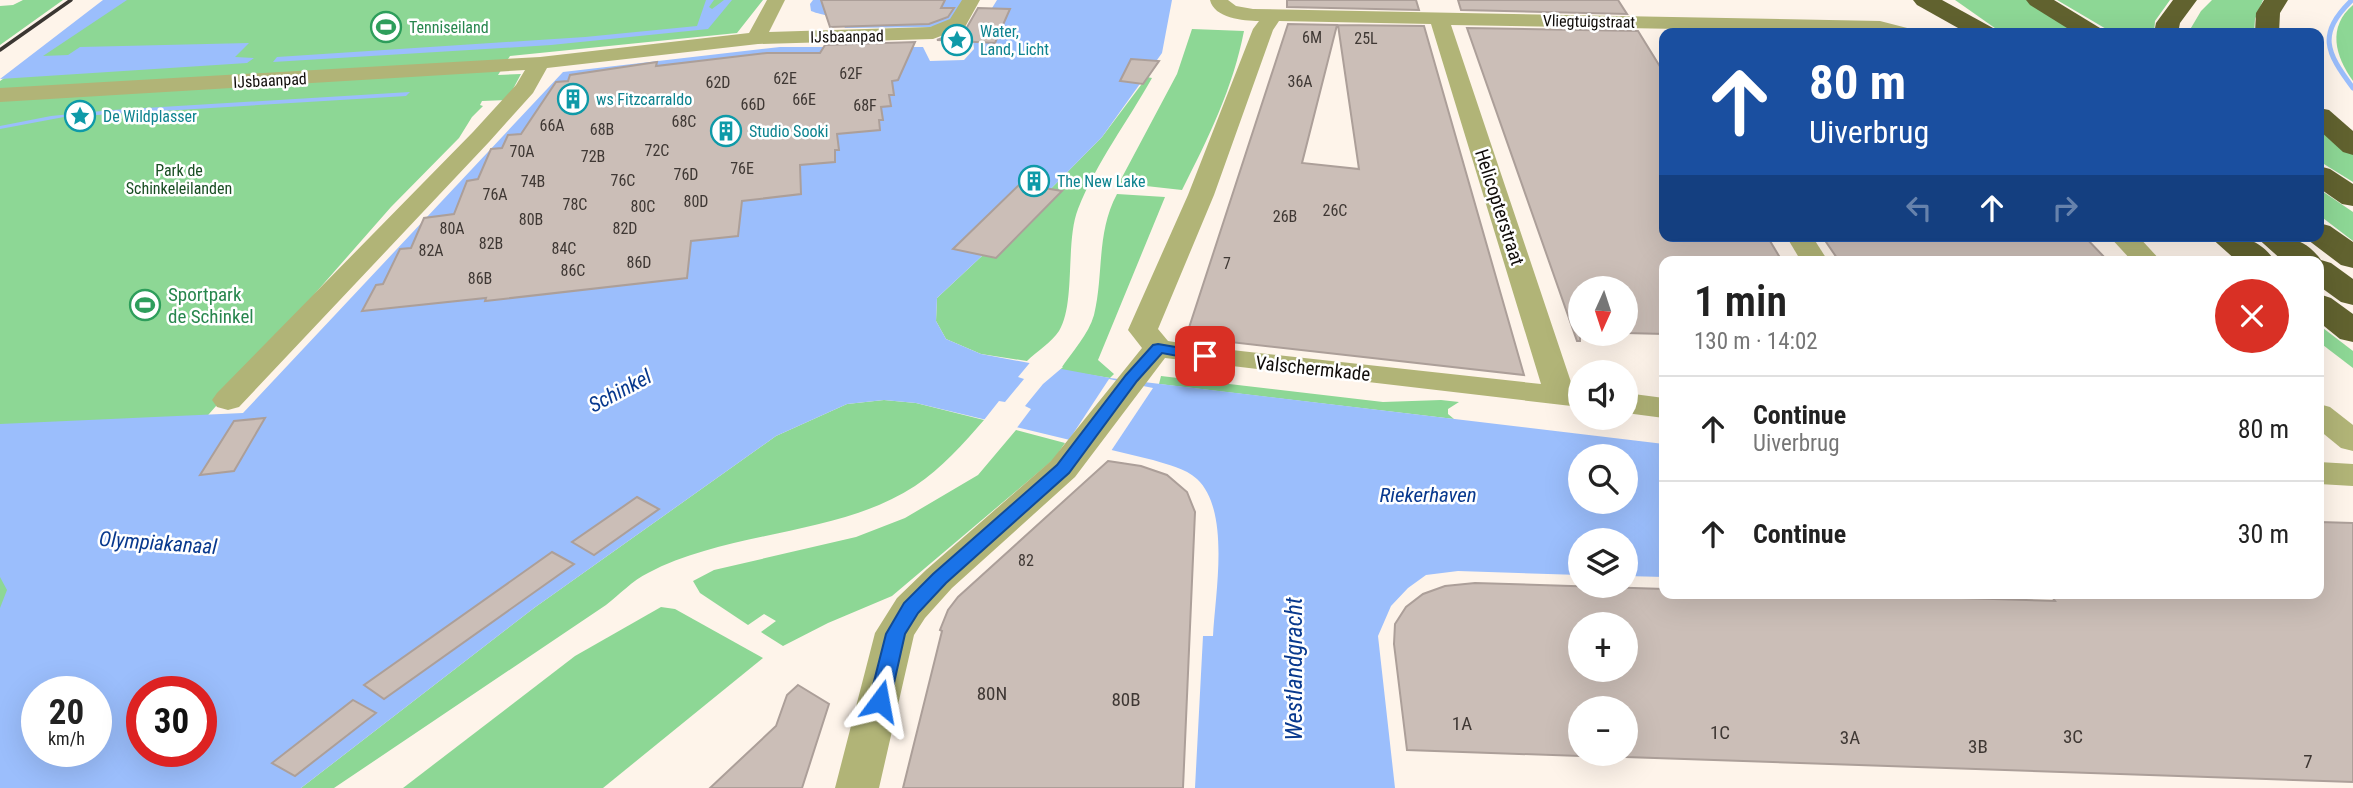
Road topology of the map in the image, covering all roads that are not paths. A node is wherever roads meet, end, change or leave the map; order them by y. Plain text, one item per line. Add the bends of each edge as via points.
1 (776, 0) edge
2 (971, 0) edge
3 (1219, 0) edge
4 (1643, 0) edge
5 (1940, 0) edge
6 (2038, 0) edge
7 (2185, 0) edge
8 (2276, 0) edge
9 (1914, 1) edge
10 (1273, 16) junction
11 (1439, 19) junction
12 (1660, 28) edge
13 (1884, 28) edge
14 (1944, 28) edge
15 (1974, 28) edge
16 (1977, 28) edge
17 (2083, 28) edge
18 (2167, 28) edge
19 (2267, 28) edge
20 (758, 38) junction
21 (540, 63) junction
22 (0, 95) edge
23 (2324, 120) edge
24 (2353, 146) edge
25 (2324, 178) edge
26 (2353, 197) edge
27 (2324, 237) edge
28 (2128, 242) edge
29 (2233, 242) edge
30 (2280, 242) edge
31 (2143, 256) edge
32 (2252, 256) edge
33 (2298, 256) edge
34 (2353, 258) edge
35 (2324, 275) edge
36 (2353, 295) edge
37 (2324, 309) edge
38 (2353, 331) edge
39 (1158, 348) junction
40 (1568, 390) edge
41 (1568, 396) edge
42 (228, 400) dead end
43 (1638, 405) edge
44 (1659, 407) edge
45 (2324, 418) edge
46 (2353, 442) edge
47 (2324, 473) edge
48 (2353, 475) edge
49 (857, 788) edge

1 - 20 street
2 - 20 street, IJsbaanpad via 958,23 933,33
3 - 10 street, Vliegtuigstraat via 1230,11
4 - 12 street
5 - 16 highway
6 - 17 highway
7 - 18 highway
8 - 19 highway via 2268,13
9 - 14 highway
9 - 15 highway
10 - 11 street, Vliegtuigstraat
10 - 39 street via 1263,29 1202,195 1143,330
11 - 12 street, Vliegtuigstraat
11 - 40 street, Helicopterstraat
12 - 13 street, Vliegtuigstraat
20 - 21 street, IJsbaanpad
21 - 22 street, IJsbaanpad
21 - 42 street via 525,88 481,137
23 - 24 highway
25 - 26 highway
27 - 34 highway
28 - 31 street
29 - 32 highway
30 - 33 highway
35 - 36 highway
37 - 38 highway
39 - 41 street, Valschermkade
39 - 49 street via 1073,457 911,608 895,634
43 - 44 street
45 - 46 street
47 - 48 street

